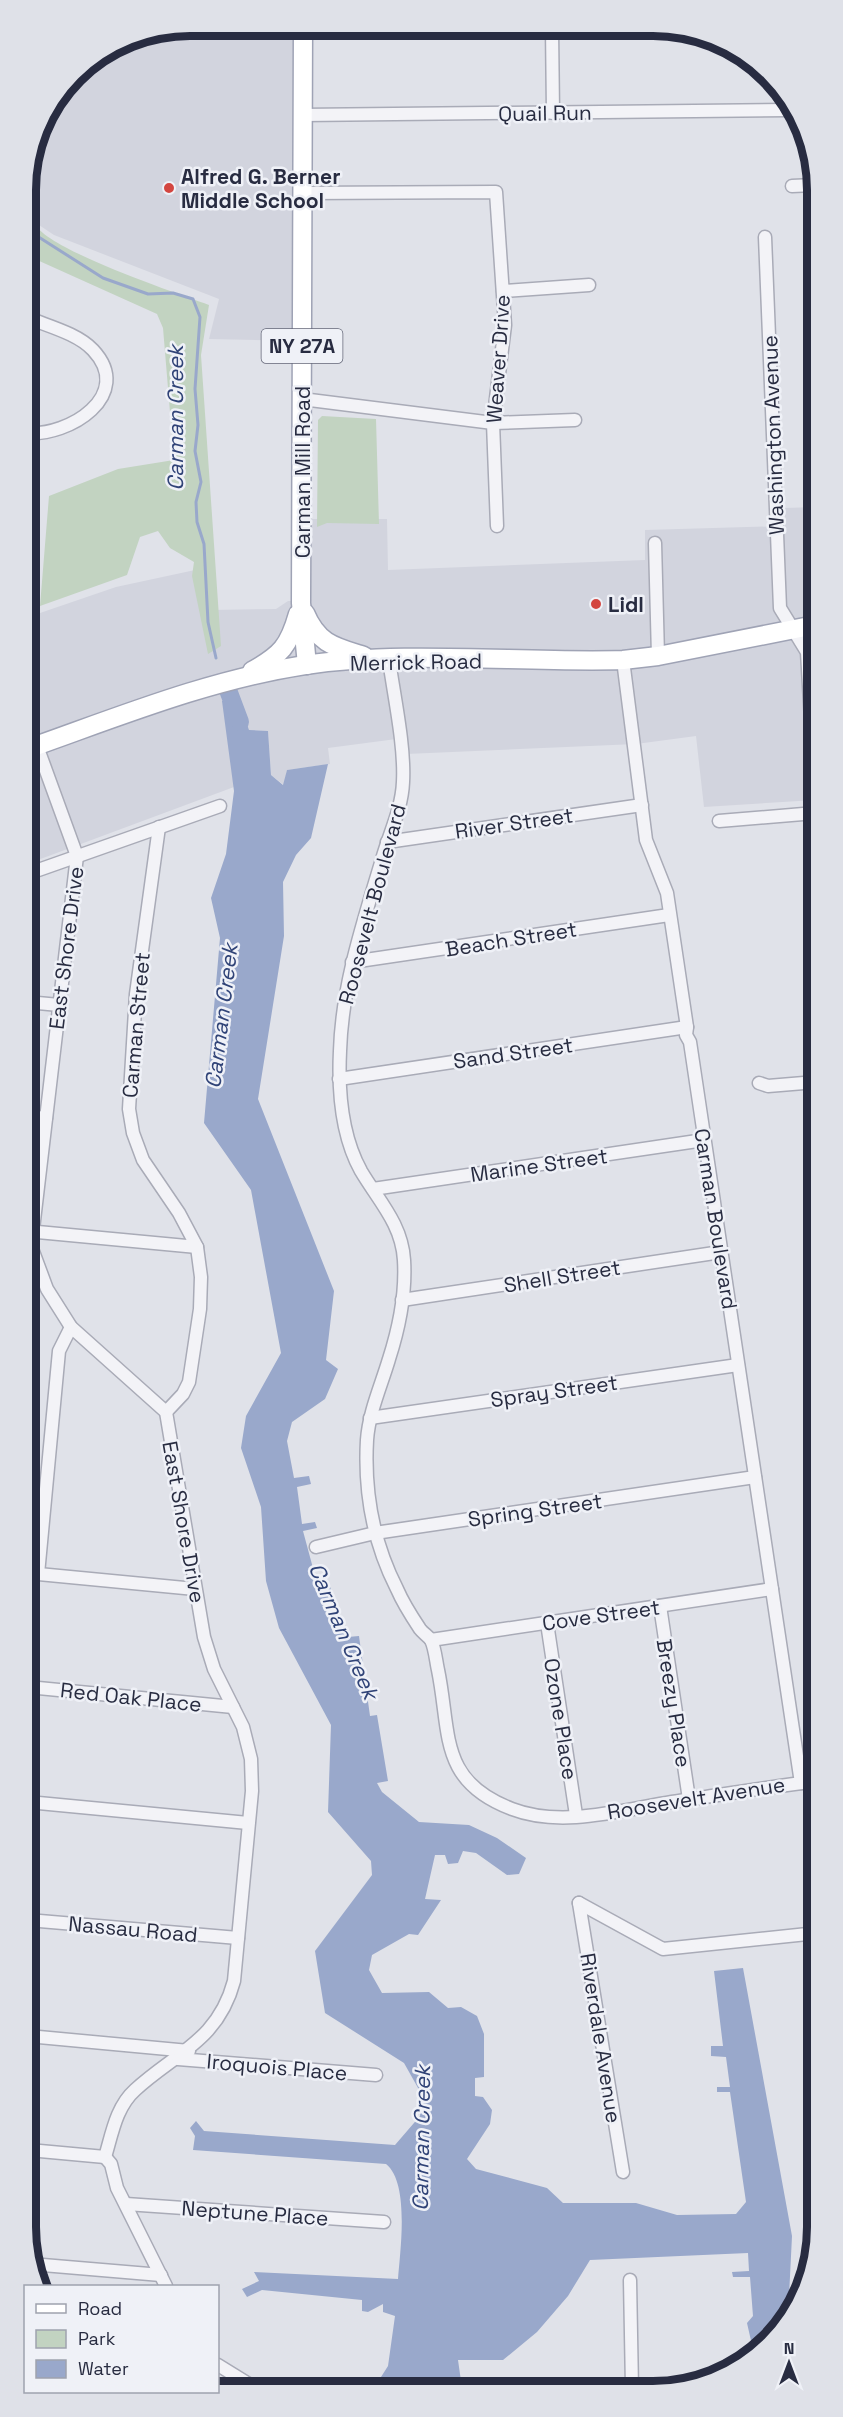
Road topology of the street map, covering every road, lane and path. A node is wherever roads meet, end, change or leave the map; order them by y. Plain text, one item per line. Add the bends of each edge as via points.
1 (303, 36) edge
2 (552, 36) edge
3 (784, 110) edge
4 (553, 113) junction
5 (302, 115) junction
6 (807, 185) edge
7 (792, 186) dead end
8 (302, 193) junction
9 (765, 237) dead end
10 (589, 285) dead end
11 (503, 291) junction
12 (36, 322) edge
13 (302, 399) junction
14 (575, 420) dead end
15 (493, 423) junction
16 (36, 432) edge
17 (496, 526) dead end
18 (655, 543) dead end
19 (301, 603) junction
20 (807, 627) edge
21 (794, 630) junction
22 (807, 652) edge
23 (658, 656) junction
24 (383, 660) junction
25 (623, 660) junction
26 (307, 665) junction
27 (242, 676) junction
28 (36, 747) edge
29 (36, 758) edge
30 (642, 805) junction
31 (220, 806) dead end
32 (807, 814) edge
33 (719, 820) dead end
34 (159, 827) junction
35 (387, 842) junction
36 (77, 856) junction
37 (36, 871) edge
38 (669, 915) junction
39 (352, 962) junction
40 (36, 1003) edge
41 (59, 1005) junction
42 (687, 1027) junction
43 (339, 1079) junction
44 (759, 1083) dead end
45 (807, 1083) edge
46 (36, 1117) edge
47 (46, 1118) junction
48 (704, 1140) junction
49 (36, 1184) edge
50 (373, 1189) junction
51 (36, 1232) edge
52 (197, 1247) junction
53 (721, 1252) junction
54 (36, 1259) edge
55 (402, 1300) junction
56 (71, 1327) junction
57 (738, 1365) junction
58 (166, 1412) junction
59 (370, 1418) junction
60 (755, 1477) junction
61 (375, 1533) junction
62 (36, 1547) edge
63 (316, 1547) dead end
64 (36, 1573) edge
65 (195, 1589) junction
66 (772, 1589) junction
67 (660, 1606) junction
68 (547, 1623) junction
69 (431, 1640) junction
70 (36, 1688) edge
71 (233, 1707) junction
72 (807, 1782) edge
73 (801, 1783) junction
74 (689, 1799) junction
75 (36, 1803) edge
76 (576, 1815) junction
77 (249, 1823) junction
78 (36, 1921) edge
79 (807, 1935) edge
80 (238, 1938) junction
81 (36, 2037) edge
82 (189, 2051) junction
83 (178, 2058) junction
84 (376, 2075) dead end
85 (36, 2151) edge
86 (105, 2157) junction
87 (623, 2172) dead end
88 (126, 2204) junction
89 (384, 2222) dead end
90 (41, 2265) edge
91 (630, 2280) dead end
92 (163, 2281) edge
93 (219, 2366) edge
94 (244, 2381) edge
95 (632, 2381) edge

1 - 5 main road, Carman Mill Road / NY 27A
2 - 4 street
3 - 4 street, Quail Run
4 - 5 street, Quail Run
5 - 8 main road, Carman Mill Road / NY 27A
6 - 7 street
8 - 11 street, Weaver Drive via 496,192
8 - 13 main road, Carman Mill Road / NY 27A
9 - 21 street, Washington Avenue via 780,608
10 - 11 street
11 - 15 street, Weaver Drive via 504,325
12 - 16 street via 87,345 104,366 106,387 89,415 56,429
13 - 15 street
13 - 19 main road, Carman Mill Road / NY 27A
14 - 15 street
15 - 17 street, Weaver Drive
18 - 23 street
19 - 24 main road via 320,638 338,648
19 - 26 main road, Carman Mill Road / NY 27A
19 - 27 main road via 292,636 283,650
20 - 21 main road, Merrick Road
21 - 22 street, Washington Avenue
21 - 23 main road, Merrick Road
23 - 25 main road, Merrick Road
24 - 25 main road, Merrick Road
24 - 26 main road, Merrick Road
24 - 35 street, Roosevelt Boulevard via 403,782 398,815
25 - 30 street, Carman Boulevard
26 - 27 main road, Merrick Road
27 - 28 main road, Merrick Road
29 - 36 street, East Shore Drive
30 - 35 street, River Street
30 - 38 street, Carman Boulevard via 646,840 667,893
31 - 34 street
32 - 33 street
34 - 36 street
34 - 52 street, Carman Street via 136,994 129,1109 143,1160 180,1213
35 - 39 street, Roosevelt Boulevard
36 - 37 street
36 - 41 street, East Shore Drive
38 - 39 street, Beach Street
38 - 42 street, Carman Boulevard
39 - 43 street, Roosevelt Boulevard via 341,1029
40 - 41 street
41 - 47 street, East Shore Drive
42 - 43 street, Sand Street
42 - 48 street, Carman Boulevard
43 - 50 street, Roosevelt Boulevard via 343,1119 352,1151
44 - 45 street via 768,1086
46 - 47 street
47 - 49 street, East Shore Drive
48 - 50 street, Marine Street
48 - 53 street, Carman Boulevard
50 - 55 street, Roosevelt Boulevard via 399,1235 404,1259
51 - 52 street
52 - 58 street, Carman Street via 200,1310 189,1382
53 - 55 street, Shell Street
53 - 57 street, Carman Boulevard
54 - 56 street, East Shore Drive via 47,1289
55 - 59 street, Roosevelt Boulevard
56 - 58 street, East Shore Drive
56 - 62 street via 59,1351
57 - 59 street, Spray Street
57 - 60 street, Carman Boulevard
58 - 65 street, East Shore Drive
59 - 61 street, Roosevelt Boulevard via 366,1480
60 - 61 street, Spring Street
60 - 66 street, Carman Boulevard
61 - 63 street, Spring Street
61 - 69 street, Roosevelt Boulevard via 397,1591
64 - 65 street
65 - 71 street, East Shore Drive via 210,1658
66 - 67 street, Cove Street
66 - 73 street, Carman Boulevard
67 - 68 street, Cove Street
67 - 74 street, Breezy Place
68 - 69 street, Cove Street
68 - 76 street, Ozone Place
69 - 76 street, Roosevelt Boulevard via 443,1694 446,1737 460,1770 484,1795 509,1808 543,1816
70 - 71 street, Red Oak Place
71 - 77 street, East Shore Drive via 251,1759
72 - 73 street, Roosevelt Avenue
73 - 74 street, Roosevelt Avenue
74 - 76 street, Roosevelt Avenue
75 - 77 street
77 - 80 street, East Shore Drive
78 - 80 street, Nassau Road
79 - 87 street, Riverdale Avenue via 663,1949 579,1903
80 - 82 street, East Shore Drive via 230,1997 222,2013
81 - 82 street
82 - 83 street, East Shore Drive
83 - 84 street, Iroquois Place
83 - 86 street, East Shore Drive via 134,2091 123,2106
85 - 86 street
86 - 88 street
88 - 89 street, Neptune Place
88 - 92 street
90 - 92 street
91 - 95 street
93 - 94 street

